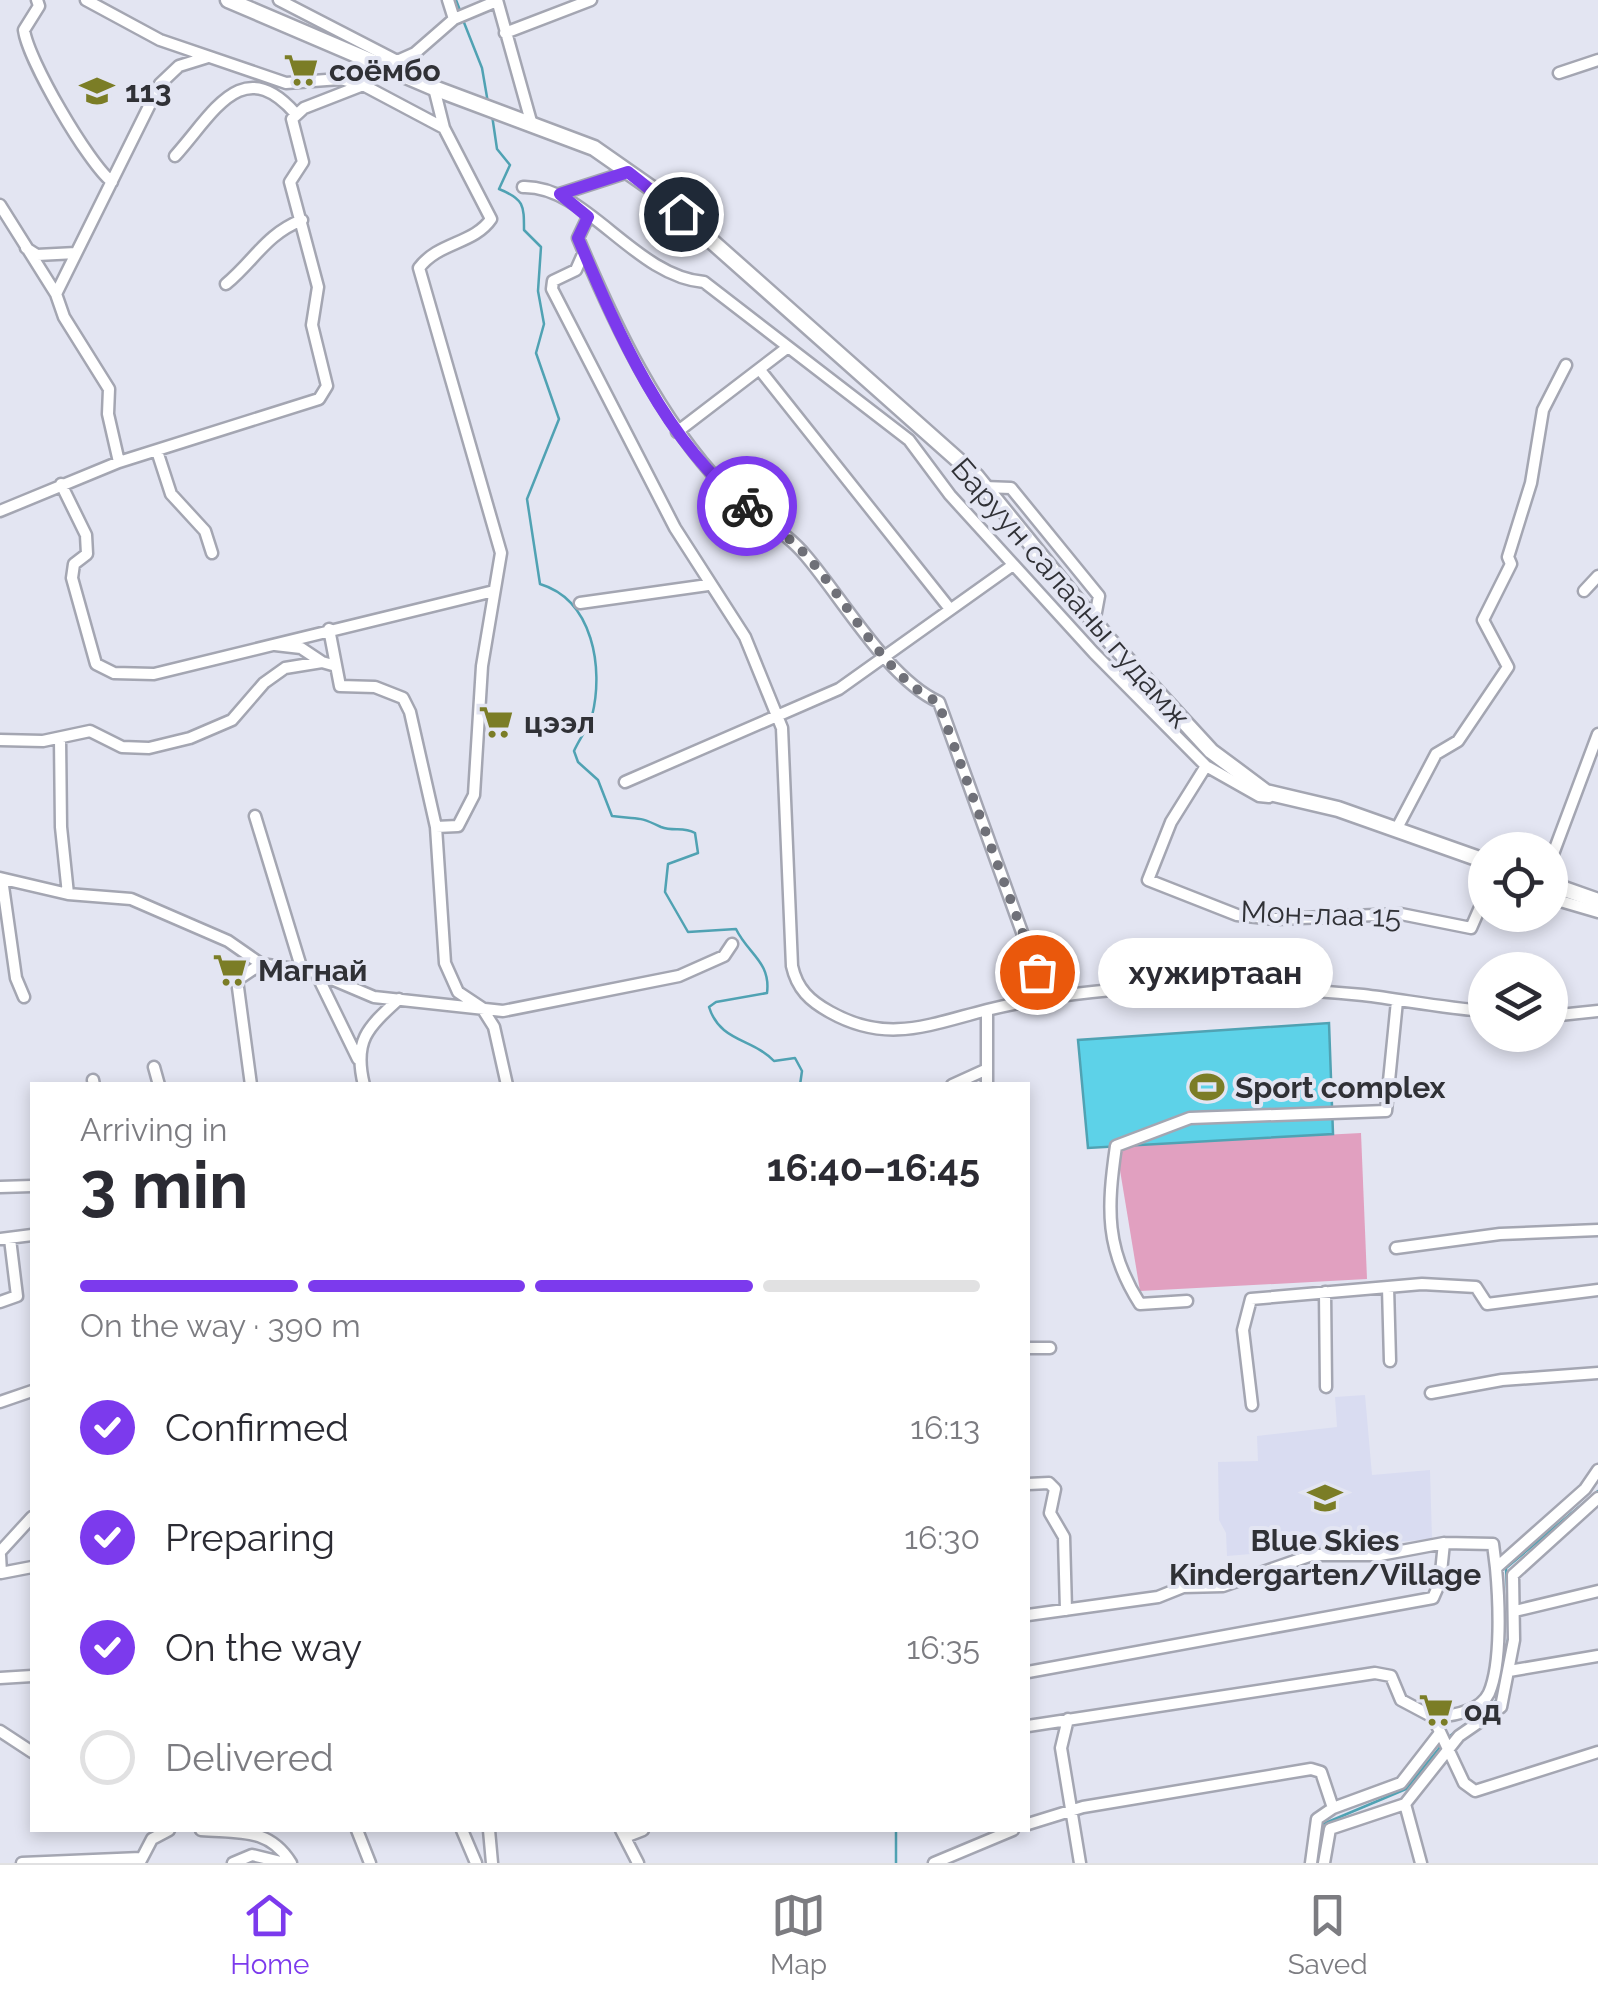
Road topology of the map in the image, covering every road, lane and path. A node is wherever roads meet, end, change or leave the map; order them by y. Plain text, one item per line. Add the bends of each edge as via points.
1 (37, 0) edge
2 (86, 0) edge
3 (228, 0) edge
4 (279, 0) edge
5 (448, 0) edge
6 (497, 0) edge
7 (591, 0) edge
8 (454, 19) junction
9 (505, 33) junction
10 (208, 56) junction
11 (1598, 60) edge
12 (1559, 72) dead end
13 (363, 84) junction
14 (434, 88) junction
15 (295, 113) junction
16 (532, 125) junction
17 (444, 128) junction
18 (175, 156) dead end
19 (628, 172) junction
20 (112, 182) junction
21 (523, 187) dead end
22 (560, 194) junction
23 (0, 205) edge
24 (588, 217) junction
25 (302, 220) junction
26 (21, 244) junction
27 (584, 252) junction
28 (76, 254) junction
29 (226, 284) dead end
30 (56, 294) junction
31 (788, 347) junction
32 (1566, 365) dead end
33 (760, 370) junction
34 (677, 432) junction
35 (158, 451) junction
36 (119, 462) junction
37 (60, 484) junction
38 (984, 488) junction
39 (0, 511) edge
40 (1059, 547) junction
41 (212, 553) dead end
42 (1042, 560) junction
43 (1013, 565) junction
44 (1598, 576) edge
45 (708, 586) junction
46 (494, 591) junction
47 (1584, 591) dead end
48 (580, 603) dead end
49 (950, 609) junction
50 (1094, 623) junction
51 (329, 628) junction
52 (269, 644) junction
53 (885, 655) junction
54 (322, 662) junction
55 (336, 666) junction
56 (777, 719) junction
57 (1598, 734) edge
58 (60, 738) junction
59 (0, 740) edge
60 (1206, 766) junction
61 (625, 782) dead end
62 (1315, 802) junction
63 (256, 816) dead end
64 (436, 828) junction
65 (1396, 830) junction
66 (1561, 832) edge
67 (1468, 855) edge
68 (1, 878) edge
69 (1568, 890) edge
70 (68, 894) junction
71 (1598, 901) edge
72 (1568, 903) edge
73 (1598, 912) edge
74 (1468, 927) edge
75 (732, 944) dead end
76 (261, 964) junction
77 (302, 970) junction
78 (315, 972) junction
79 (1045, 996) junction
80 (24, 997) dead end
81 (399, 999) junction
82 (1397, 1001) junction
83 (482, 1008) junction
84 (1468, 1009) edge
85 (987, 1010) junction
86 (1598, 1011) edge
87 (1568, 1014) edge
88 (358, 1059) junction
89 (154, 1067) dead end
90 (985, 1070) junction
91 (158, 1082) edge
92 (251, 1082) edge
93 (363, 1082) edge
94 (506, 1082) edge
95 (959, 1082) edge
96 (987, 1082) edge
97 (30, 1186) edge
98 (0, 1188) edge
99 (1598, 1230) edge
100 (30, 1235) edge
101 (5, 1239) edge
102 (1396, 1248) dead end
103 (1388, 1287) junction
104 (1598, 1290) edge
105 (1325, 1292) junction
106 (1187, 1301) dead end
107 (0, 1302) edge
108 (1030, 1348) edge
109 (1050, 1348) dead end
110 (1390, 1361) dead end
111 (1598, 1374) edge
112 (1326, 1387) dead end
113 (30, 1393) edge
114 (1431, 1393) dead end
115 (0, 1402) edge
116 (1252, 1405) dead end
117 (1598, 1470) edge
118 (1030, 1484) edge
119 (1598, 1498) edge
120 (30, 1519) edge
121 (1444, 1543) junction
122 (0, 1554) edge
123 (30, 1568) edge
124 (1496, 1568) junction
125 (1, 1573) edge
126 (1598, 1591) edge
127 (1066, 1610) junction
128 (1515, 1612) junction
129 (1030, 1615) edge
130 (1598, 1656) edge
131 (1509, 1671) junction
132 (1030, 1672) edge
133 (30, 1676) edge
134 (0, 1678) edge
135 (1433, 1717) junction
136 (1068, 1719) junction
137 (1030, 1726) edge
138 (0, 1731) edge
139 (1445, 1740) junction
140 (30, 1751) edge
141 (1598, 1752) edge
142 (1405, 1804) junction
143 (1333, 1808) junction
144 (1069, 1811) junction
145 (1030, 1823) edge
146 (165, 1832) edge
147 (230, 1832) edge
148 (358, 1832) edge
149 (463, 1832) edge
150 (489, 1832) edge
151 (1008, 1832) edge
152 (623, 1834) edge
153 (140, 1860) edge
154 (22, 1863) edge
155 (233, 1863) edge
156 (288, 1863) edge
157 (370, 1863) edge
158 (476, 1863) edge
159 (492, 1863) edge
160 (638, 1863) edge
161 (934, 1863) edge
162 (1080, 1863) edge
163 (1311, 1863) edge
164 (1324, 1863) edge
165 (1420, 1863) edge

1 - 20 street via 24,30 27,48 84,152
2 - 10 street via 160,40
3 - 14 main road, Баруун салааны гудамж
4 - 8 street via 397,61
5 - 8 street
6 - 8 street
6 - 9 street
7 - 9 street
9 - 16 street
10 - 13 street via 286,83 340,78
10 - 20 street via 179,66 160,84
11 - 12 street
13 - 15 street
13 - 17 street
14 - 16 main road, Баруун салааны гудамж
14 - 17 street
15 - 18 street via 267,88 251,84 236,90
15 - 25 street via 303,162 290,182
16 - 19 main road, Баруун салааны гудамж via 594,148
17 - 46 street via 492,219 428,255 419,268 501,553
19 - 22 street
19 - 38 main road, Баруун салааны гудамж via 900,406
20 - 28 street
21 - 22 street
22 - 24 street
23 - 26 street
24 - 27 street via 578,238
24 - 31 street via 666,272 704,282
25 - 29 street via 280,228
25 - 35 street via 318,287 312,325 325,392 312,404
26 - 28 street via 37,255
26 - 30 street
27 - 34 street
27 - 45 street via 576,270 552,281 552,289
28 - 30 street
30 - 36 street via 109,389
31 - 33 street
31 - 43 street via 909,440
32 - 65 street via 1543,410 1510,564 1484,620 1508,667 1458,741 1436,754
33 - 34 street
33 - 49 street
34 - 53 street via 726,490 803,552
35 - 36 street
35 - 41 street via 171,494 205,530
36 - 37 street
37 - 39 street
37 - 52 street via 88,543 72,578 96,664 140,676
38 - 40 street via 1011,488
38 - 42 main road, Баруун салааны гудамж
40 - 42 street
40 - 50 street via 1099,596
42 - 50 main road, Баруун салааны гудамж
43 - 49 street
43 - 60 street
44 - 47 street
45 - 48 street
45 - 56 street via 746,637
46 - 51 street
46 - 64 street via 474,796 458,826
49 - 53 street
50 - 62 main road, Баруун салааны гудамж via 1211,751 1266,792
51 - 52 street
51 - 55 street
52 - 54 street via 301,648
53 - 56 street via 839,689
53 - 79 street via 938,702
54 - 55 street
54 - 58 street via 286,668 232,720 190,738 149,748 122,747 90,732
55 - 64 street via 340,686 375,687 403,698
56 - 61 street
56 - 85 street via 792,966 800,990 847,1022 887,1032
57 - 66 street
58 - 59 street
58 - 70 street
60 - 62 street via 1258,796
60 - 74 street, Мон-лаа 15 via 1170,822 1148,880 1238,915 1401,914
62 - 65 main road, Баруун салааны гудамж
63 - 77 street
64 - 83 street via 445,963 458,992
65 - 67 main road, Баруун салааны гудамж
68 - 70 street
68 - 80 street
69 - 71 main road
70 - 76 street via 131,899 228,941
72 - 73 street
75 - 83 street via 724,956 679,976 503,1012
76 - 77 street
76 - 92 street via 237,980
77 - 78 street
78 - 81 street via 374,997
78 - 88 street
79 - 82 street via 1219,984
79 - 85 street
81 - 83 street
81 - 88 street via 371,1024
82 - 84 street
82 - 106 street via 1386,1112 1190,1118 1116,1146 1108,1198 1118,1270 1140,1304
83 - 94 street via 494,1027
85 - 90 street
86 - 87 street
88 - 93 street
89 - 91 street
90 - 95 street
90 - 96 street
97 - 98 street
99 - 102 street
100 - 101 street
101 - 107 street via 17,1296
103 - 104 street via 1476,1288 1487,1304
103 - 105 street
103 - 110 street
105 - 112 street
105 - 116 street via 1250,1298 1244,1330
108 - 109 street
111 - 114 street
113 - 115 street
117 - 124 street via 1586,1489
118 - 127 street via 1055,1489 1050,1513 1064,1538
119 - 128 street via 1517,1567
120 - 122 street
121 - 124 street via 1493,1544
121 - 127 street via 1292,1558 1223,1586 1183,1587
121 - 132 street via 1433,1598
122 - 125 street
123 - 125 street
124 - 135 street via 1497,1643 1488,1693 1452,1716
126 - 128 street
127 - 129 street
128 - 131 street
130 - 131 street
131 - 139 street via 1501,1707
133 - 134 street
135 - 136 street via 1402,1700 1392,1676 1375,1673
135 - 139 street
136 - 137 street
136 - 144 street via 1061,1748
138 - 140 street
139 - 141 street via 1464,1783 1475,1792
139 - 142 street
139 - 143 street via 1401,1783
142 - 164 street via 1330,1829
142 - 165 street
143 - 144 street via 1321,1772 1312,1769
143 - 163 street via 1317,1819
144 - 145 street
144 - 162 street
146 - 153 street via 152,1839
147 - 156 street via 266,1836
148 - 157 street
149 - 158 street
150 - 159 street
151 - 161 street
152 - 160 street
153 - 154 street
155 - 156 street via 252,1854

